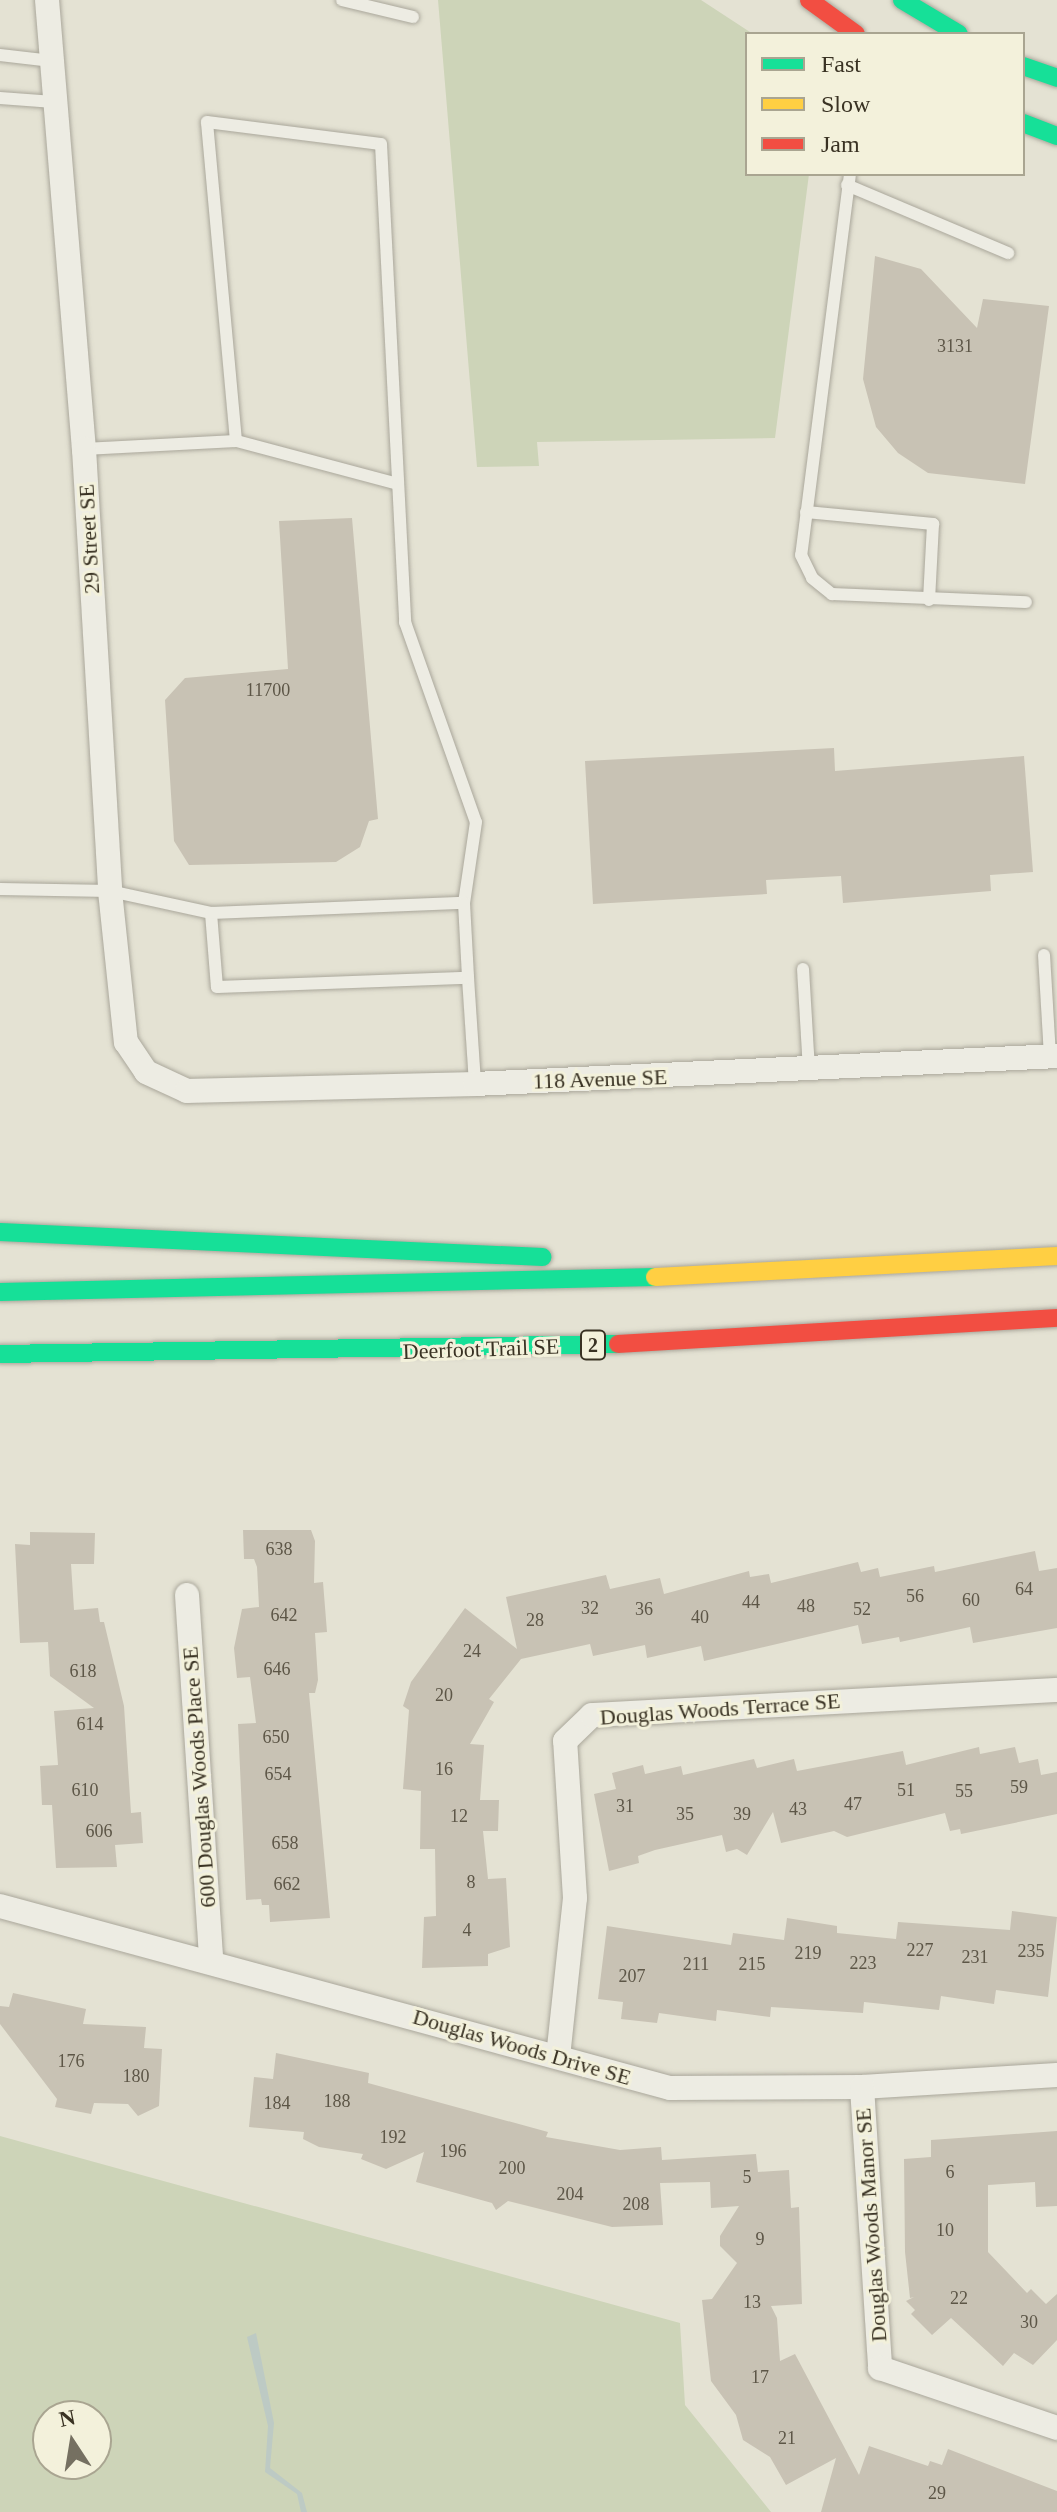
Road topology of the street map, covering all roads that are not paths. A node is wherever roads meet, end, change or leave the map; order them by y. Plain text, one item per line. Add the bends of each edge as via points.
1 (47, 0) edge
2 (342, 0) edge
3 (809, 0) edge
4 (902, 0) edge
5 (413, 17) dead end
6 (853, 32) edge
7 (956, 32) edge
8 (0, 55) edge
9 (52, 61) junction
10 (1025, 67) edge
11 (1057, 78) edge
12 (0, 98) edge
13 (54, 102) junction
14 (1025, 124) edge
15 (1057, 136) edge
16 (848, 180) edge
17 (1008, 253) dead end
18 (236, 441) junction
19 (84, 449) junction
20 (398, 484) junction
21 (806, 512) junction
22 (929, 600) junction
23 (1026, 602) dead end
24 (0, 889) edge
25 (110, 891) junction
26 (464, 903) junction
27 (211, 913) junction
28 (1044, 955) dead end
29 (803, 969) dead end
30 (468, 978) junction
31 (1053, 1056) edge
32 (809, 1071) junction
33 (146, 1072) joint
34 (475, 1084) junction
35 (0, 1232) edge
36 (1057, 1256) edge
37 (833, 1269) junction
38 (0, 1292) edge
39 (1057, 1318) edge
40 (0, 1354) edge
41 (129, 1356) junction
42 (0, 1374) edge
43 (187, 1595) dead end
44 (1057, 1690) edge
45 (0, 1906) edge
46 (211, 1960) junction
47 (558, 2057) junction
48 (1057, 2075) edge
49 (862, 2087) junction
50 (1057, 2428) edge

1 - 9 street, 29 Street SE
2 - 5 lane
3 - 6 main road
4 - 7 main road
8 - 9 lane
9 - 13 street, 29 Street SE
10 - 11 main road
12 - 13 lane
13 - 19 street, 29 Street SE
14 - 15 main road
16 - 17 lane
16 - 21 lane
18 - 19 lane
18 - 20 lane
18 - 20 lane via 207,122 381,144
19 - 25 street, 29 Street SE
20 - 26 lane via 405,622 476,822
21 - 22 lane via 801,555 812,578 832,594
21 - 22 lane via 933,524
22 - 23 lane
24 - 25 lane
25 - 27 lane
25 - 33 street, 29 Street SE via 126,1042
26 - 27 lane
26 - 30 lane
27 - 30 lane via 217,987
28 - 31 lane
29 - 32 lane
30 - 34 lane
31 - 32 street, 118 Avenue SE
32 - 34 street, 118 Avenue SE
33 - 34 street, 118 Avenue SE via 187,1091
35 - 37 main road
36 - 37 main road
37 - 38 main road via 530,1284
39 - 41 main road, Deerfoot Trail SE / 2 via 525,1349
40 - 41 main road, Deerfoot Trail SE / 2
41 - 42 main road
43 - 46 street, 600 Douglas Woods Place SE
44 - 47 street, Douglas Woods Terrace SE via 592,1715 565,1741 575,1898
45 - 46 street, Douglas Woods Drive SE
46 - 47 street, Douglas Woods Drive SE
47 - 49 street, Douglas Woods Drive SE via 670,2088
48 - 49 street, Douglas Woods Drive SE
49 - 50 street, Douglas Woods Manor SE via 880,2368

